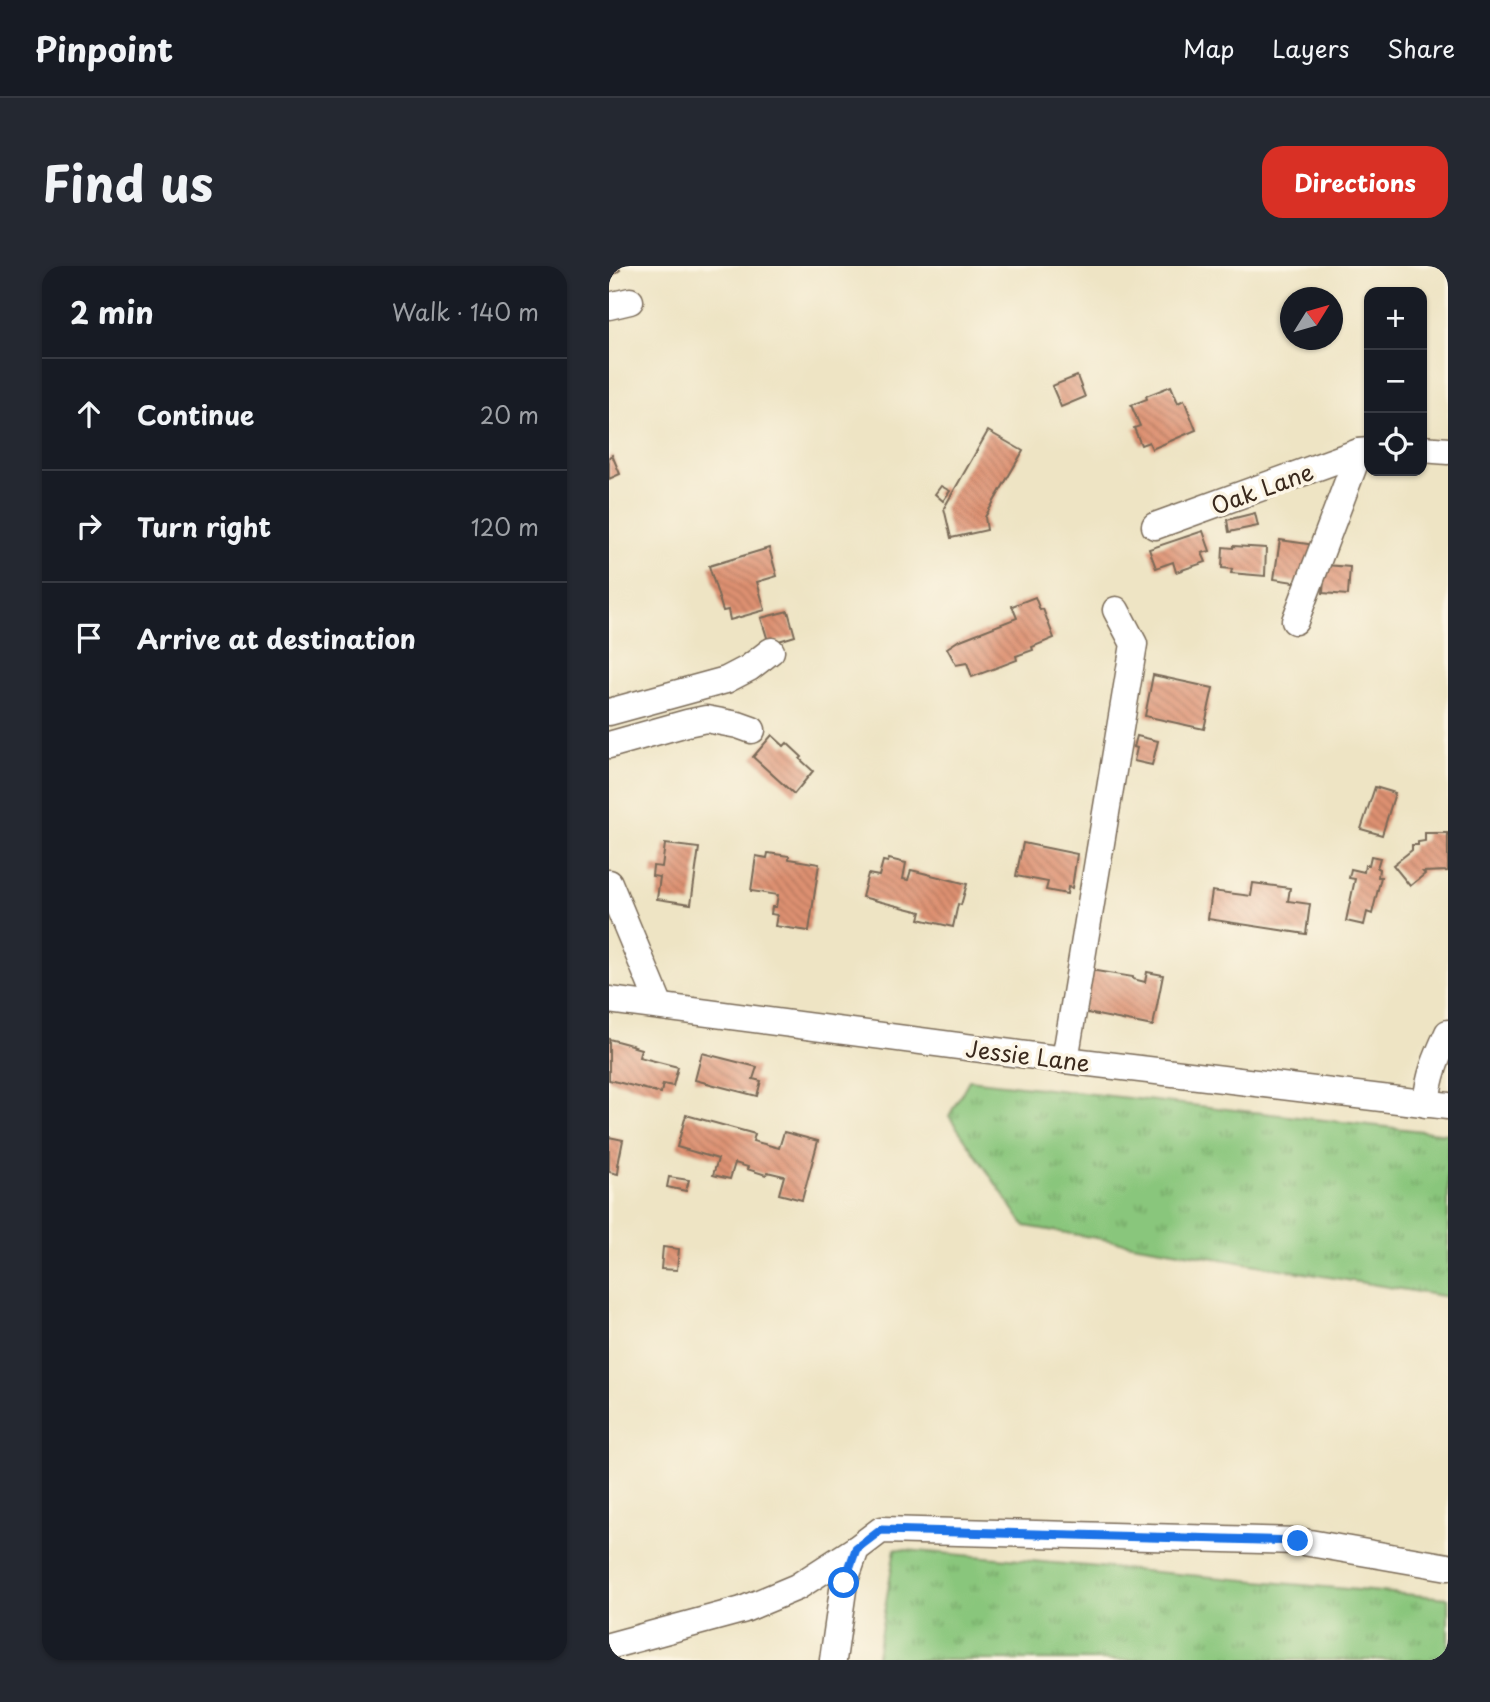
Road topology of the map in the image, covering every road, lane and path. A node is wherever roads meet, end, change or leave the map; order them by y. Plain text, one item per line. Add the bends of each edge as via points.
1 (1427, 449) edge
2 (1448, 451) edge
3 (1364, 452) edge
4 (1155, 526) dead end
5 (1116, 610) dead end
6 (1295, 621) dead end
7 (771, 651) dead end
8 (609, 712) edge
9 (752, 730) dead end
10 (609, 745) edge
11 (609, 883) edge
12 (609, 1000) edge
13 (660, 1006) junction
14 (1448, 1034) edge
15 (1065, 1060) junction
16 (1437, 1105) edge
17 (856, 1549) junction
18 (1448, 1567) edge
19 (609, 1646) edge
20 (833, 1660) edge

1 - 2 street
3 - 4 street, Oak Lane
3 - 6 street
5 - 15 street via 1134,644
7 - 8 street via 726,680
9 - 10 street via 706,719
11 - 13 street
12 - 13 street, Jessie Lane
13 - 15 street, Jessie Lane
14 - 16 street via 1429,1080
15 - 16 street, Jessie Lane
17 - 18 street via 881,1530 1298,1541
17 - 19 street via 797,1587 742,1610
17 - 20 street via 844,1583

